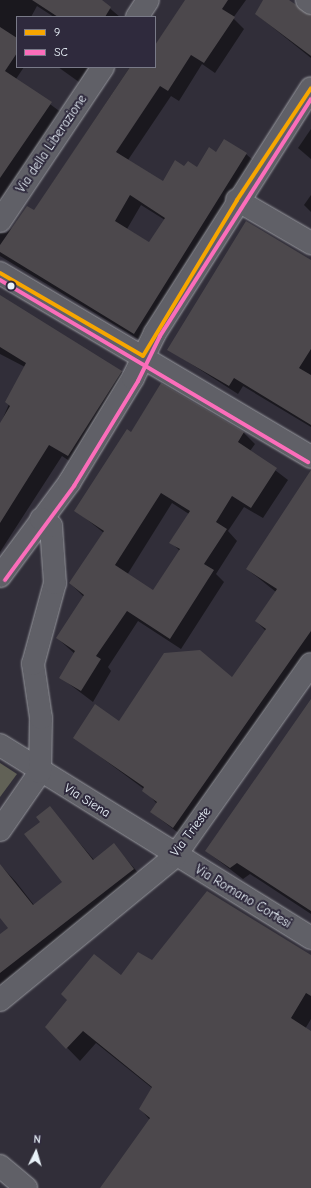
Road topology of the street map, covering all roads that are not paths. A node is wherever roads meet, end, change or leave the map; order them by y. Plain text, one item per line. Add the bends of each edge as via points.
1 (148, 0) edge
2 (307, 0) edge
3 (311, 3) edge
4 (138, 16) edge
5 (102, 68) edge
6 (311, 88) edge
7 (237, 200) junction
8 (0, 221) edge
9 (311, 243) edge
10 (0, 274) edge
11 (143, 356) junction
12 (311, 457) edge
13 (41, 519) junction
14 (0, 576) edge
15 (311, 664) edge
16 (0, 745) edge
17 (40, 772) junction
18 (0, 830) edge
19 (175, 856) junction
20 (311, 938) edge
21 (0, 1000) edge
22 (0, 1166) edge
23 (26, 1188) edge

1 - 4 street
2 - 3 street
5 - 8 street, Via della Liberazione
6 - 7 street
7 - 9 street
7 - 11 street
10 - 11 street
11 - 12 street
11 - 13 street via 69,483
13 - 14 street
13 - 17 street via 51,526 55,584 33,664 41,718
15 - 19 street, Via Trieste
16 - 17 street, Via Siena
17 - 18 street
17 - 19 street, Via Siena
19 - 20 street, Via Romano Cortesi
19 - 21 street, Via Trieste
22 - 23 street

